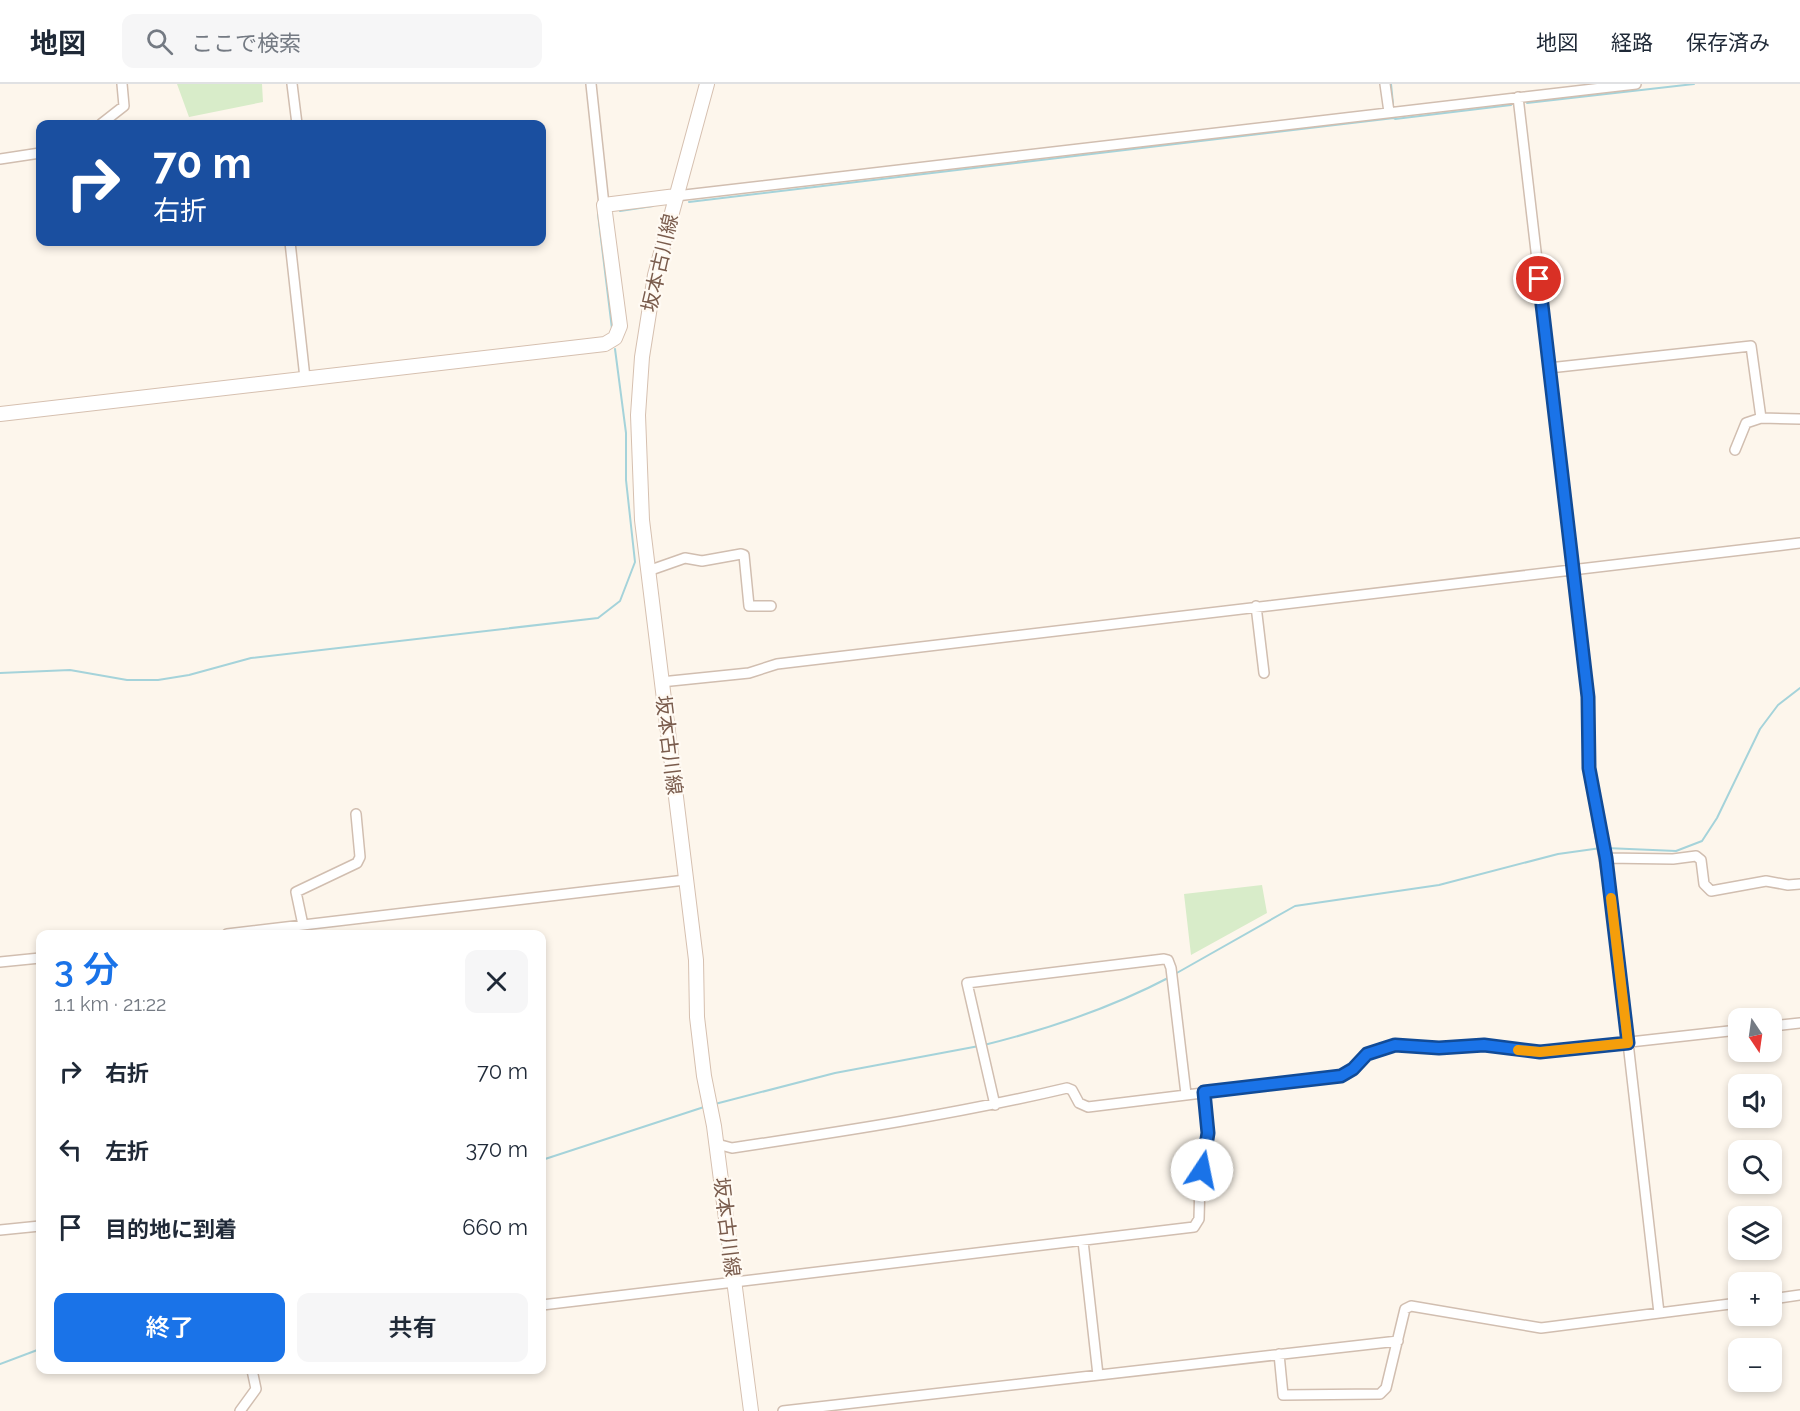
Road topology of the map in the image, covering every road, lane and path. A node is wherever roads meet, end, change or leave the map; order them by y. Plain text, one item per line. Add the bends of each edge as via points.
1 (122, 84) edge
2 (292, 84) edge
3 (591, 84) edge
4 (707, 84) edge
5 (1385, 84) edge
6 (1636, 84) edge
7 (1518, 98) junction
8 (1389, 112) junction
9 (106, 120) edge
10 (296, 120) edge
11 (36, 154) edge
12 (0, 159) edge
13 (676, 196) junction
14 (604, 205) junction
15 (290, 246) edge
16 (1549, 368) junction
17 (305, 378) junction
18 (0, 414) edge
19 (1761, 418) junction
20 (1800, 419) edge
21 (1735, 450) dead end
22 (1800, 543) edge
23 (1572, 568) junction
24 (648, 572) junction
25 (771, 606) dead end
26 (1256, 606) junction
27 (1264, 673) dead end
28 (661, 682) junction
29 (356, 814) dead end
30 (1604, 850) junction
31 (685, 880) junction
32 (1800, 884) edge
33 (303, 925) junction
34 (260, 930) edge
35 (36, 958) edge
36 (0, 962) edge
37 (1800, 1023) edge
38 (1782, 1025) edge
39 (1728, 1031) edge
40 (1628, 1043) junction
41 (1204, 1092) junction
42 (1186, 1094) junction
43 (995, 1105) junction
44 (717, 1144) junction
45 (36, 1226) edge
46 (0, 1230) edge
47 (1083, 1241) junction
48 (734, 1282) junction
49 (1800, 1295) edge
50 (1782, 1298) edge
51 (1728, 1304) edge
52 (546, 1305) edge
53 (1659, 1313) junction
54 (1398, 1341) junction
55 (1279, 1354) junction
56 (253, 1374) edge
57 (1098, 1375) junction
58 (240, 1411) edge
59 (751, 1411) edge
60 (783, 1411) edge

1 - 9 street via 124,106
2 - 10 street
3 - 14 street
4 - 13 main road, 坂本古川線
5 - 8 street
6 - 7 street
7 - 8 street
7 - 16 street
8 - 13 street
11 - 12 street
13 - 14 main road
13 - 24 main road, 坂本古川線 via 656,275 639,386 639,485
14 - 17 main road via 620,326 611,341
15 - 17 street
16 - 19 street via 1751,346
16 - 23 street
17 - 18 main road
19 - 20 street
19 - 21 street via 1746,423
22 - 23 street
23 - 26 street
23 - 30 street via 1588,697 1589,768
24 - 25 street via 685,558 702,561 741,554 749,606
24 - 28 main road, 坂本古川線
26 - 27 street
26 - 28 street via 800,661 749,673
28 - 31 main road, 坂本古川線
29 - 33 street via 360,857 357,863 296,892
30 - 32 street via 1673,859 1696,856 1701,860 1704,884 1711,891 1766,881
30 - 40 street
31 - 33 street
31 - 44 main road, 坂本古川線 via 696,960 697,1017
33 - 34 street
35 - 36 street
37 - 38 street
39 - 40 street
40 - 41 street via 1540,1052 1484,1045 1395,1045 1367,1054 1341,1076
40 - 53 street
41 - 42 street
41 - 47 street via 1208,1133 1198,1223 1194,1227
42 - 43 street via 1088,1107 1067,1088
42 - 43 street via 1171,968 1164,959 967,983
43 - 44 street via 732,1148
44 - 48 main road, 坂本古川線
45 - 46 street
47 - 48 street
47 - 57 street
48 - 52 street
48 - 59 main road, 坂本古川線
49 - 50 street
51 - 53 street
53 - 54 street via 1541,1328 1411,1306 1405,1309
54 - 55 street
54 - 55 street via 1386,1388 1380,1394 1283,1395
55 - 57 street
56 - 58 street via 256,1389
57 - 60 street

